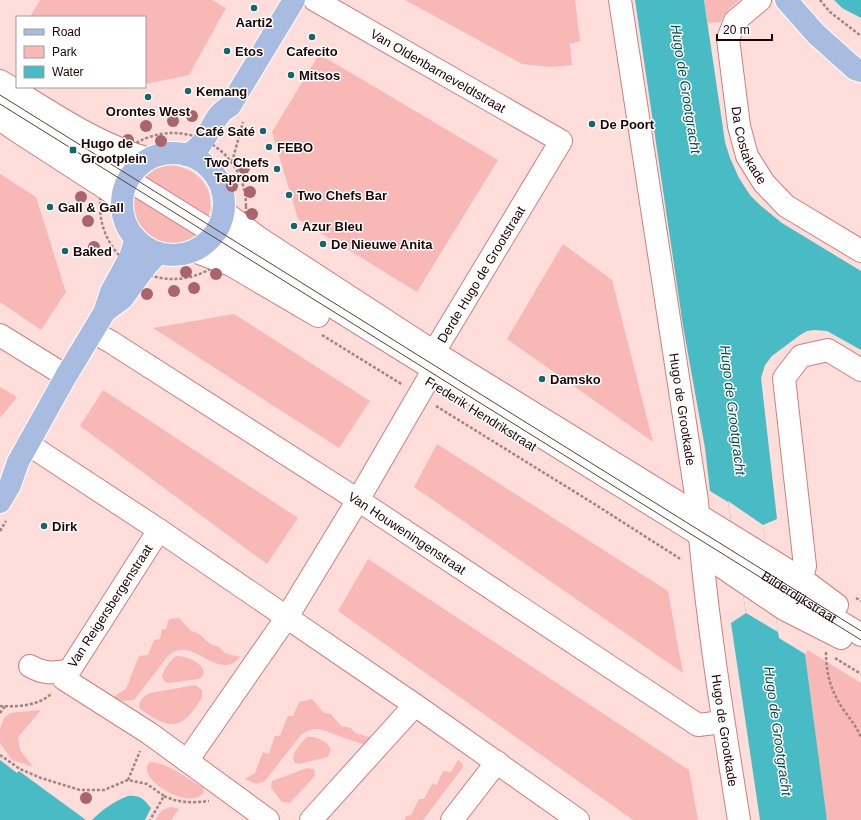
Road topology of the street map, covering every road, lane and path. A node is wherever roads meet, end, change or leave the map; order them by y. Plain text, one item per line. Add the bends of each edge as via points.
1 (294, 0) edge
2 (315, 0) edge
3 (620, 0) edge
4 (760, 0) edge
5 (786, 0) edge
6 (820, 0) edge
7 (861, 36) edge
8 (861, 71) edge
9 (0, 81) edge
10 (0, 100) edge
11 (230, 106) junction
12 (0, 119) edge
13 (561, 141) joint
14 (186, 154) junction
15 (149, 159) junction
16 (212, 171) junction
17 (125, 189) junction
18 (223, 212) junction
19 (215, 234) junction
20 (136, 240) junction
21 (194, 251) junction
22 (861, 251) edge
23 (158, 253) junction
24 (104, 313) junction
25 (92, 332) junction
26 (0, 335) edge
27 (431, 367) junction
28 (861, 370) edge
29 (66, 376) junction
30 (23, 453) junction
31 (1, 491) edge
32 (358, 500) junction
33 (158, 530) junction
34 (700, 535) junction
35 (765, 576) junction
36 (287, 617) junction
37 (861, 621) edge
38 (861, 635) edge
39 (861, 650) edge
40 (826, 652) dead end
41 (30, 666) dead end
42 (66, 675) junction
43 (415, 705) junction
44 (0, 706) edge
45 (5, 706) junction
46 (0, 713) edge
47 (723, 722) junction
48 (859, 728) edge
49 (861, 738) edge
50 (139, 752) dead end
51 (0, 755) edge
52 (187, 761) junction
53 (497, 762) junction
54 (128, 780) junction
55 (164, 796) junction
56 (195, 803) dead end
57 (567, 817) edge
58 (150, 820) edge
59 (268, 820) edge
60 (311, 820) edge
61 (452, 820) edge
62 (740, 820) edge

1 - 11 main road
2 - 13 street, Van Oldenbarneveldtstraat
3 - 34 street, Hugo de Grootkade via 697,501
4 - 22 street, Da Costakade via 735,21 728,39 739,126 747,156 764,183 786,206
5 - 8 main road via 816,34 855,69
6 - 7 path via 830,12
9 - 15 street via 92,137 130,154
10 - 17 street
11 - 14 main road via 220,113 206,139
11 - 16 main road via 230,122 214,155
12 - 17 street via 17,131
13 - 27 street, Derde Hugo de Grootstraat
14 - 15 main road via 167,154
14 - 16 main road via 200,160
15 - 17 main road via 140,165
16 - 18 main road via 222,189
17 - 19 street
17 - 20 main road via 123,212
18 - 19 main road
18 - 27 street, Frederik Hendrikstraat
19 - 21 main road
19 - 27 street, Frederik Hendrikstraat
20 - 23 main road
20 - 24 main road via 111,292
21 - 23 main road via 174,255
21 - 27 street, Frederik Hendrikstraat via 222,261
23 - 24 main road via 146,265 122,299
24 - 25 main road
25 - 29 main road
25 - 32 street, Van Houweningenstraat
26 - 29 street
27 - 32 street, Derde Hugo de Grootstraat
27 - 34 street, Frederik Hendrikstraat
27 - 34 street, Frederik Hendrikstraat
28 - 35 street via 828,350 801,356 784,378 805,566
29 - 30 main road
30 - 31 main road via 6,471
30 - 33 street, Van Reigersbergenstraat
32 - 36 street, Derde Hugo de Grootstraat
32 - 47 street, Van Houweningenstraat via 698,725
33 - 36 street, Van Reigersbergenstraat
33 - 42 street, Van Reigersbergenstraat
34 - 35 street, Frederik Hendrikstraat
34 - 35 street, Frederik Hendrikstraat
34 - 47 street, Hugo de Grootkade
35 - 37 street, Bilderdijkstraat
35 - 38 street, Bilderdijkstraat
35 - 39 street, Bilderdijkstraat
36 - 43 street, Van Reigersbergenstraat
36 - 52 street
40 - 48 path via 827,672 832,689 840,705
41 - 42 street via 38,671
42 - 45 path via 43,701
42 - 52 street, Van Reigersbergenstraat
43 - 53 street, Van Reigersbergenstraat
43 - 60 street
44 - 45 path
45 - 46 path
47 - 62 street, Hugo de Grootkade
48 - 49 path
50 - 54 path
51 - 54 path via 20,769 80,790 104,790
52 - 59 street, Van Reigersbergenstraat
53 - 57 street, Van Reigersbergenstraat
53 - 61 street
54 - 55 path via 146,784
55 - 56 path
55 - 58 path

